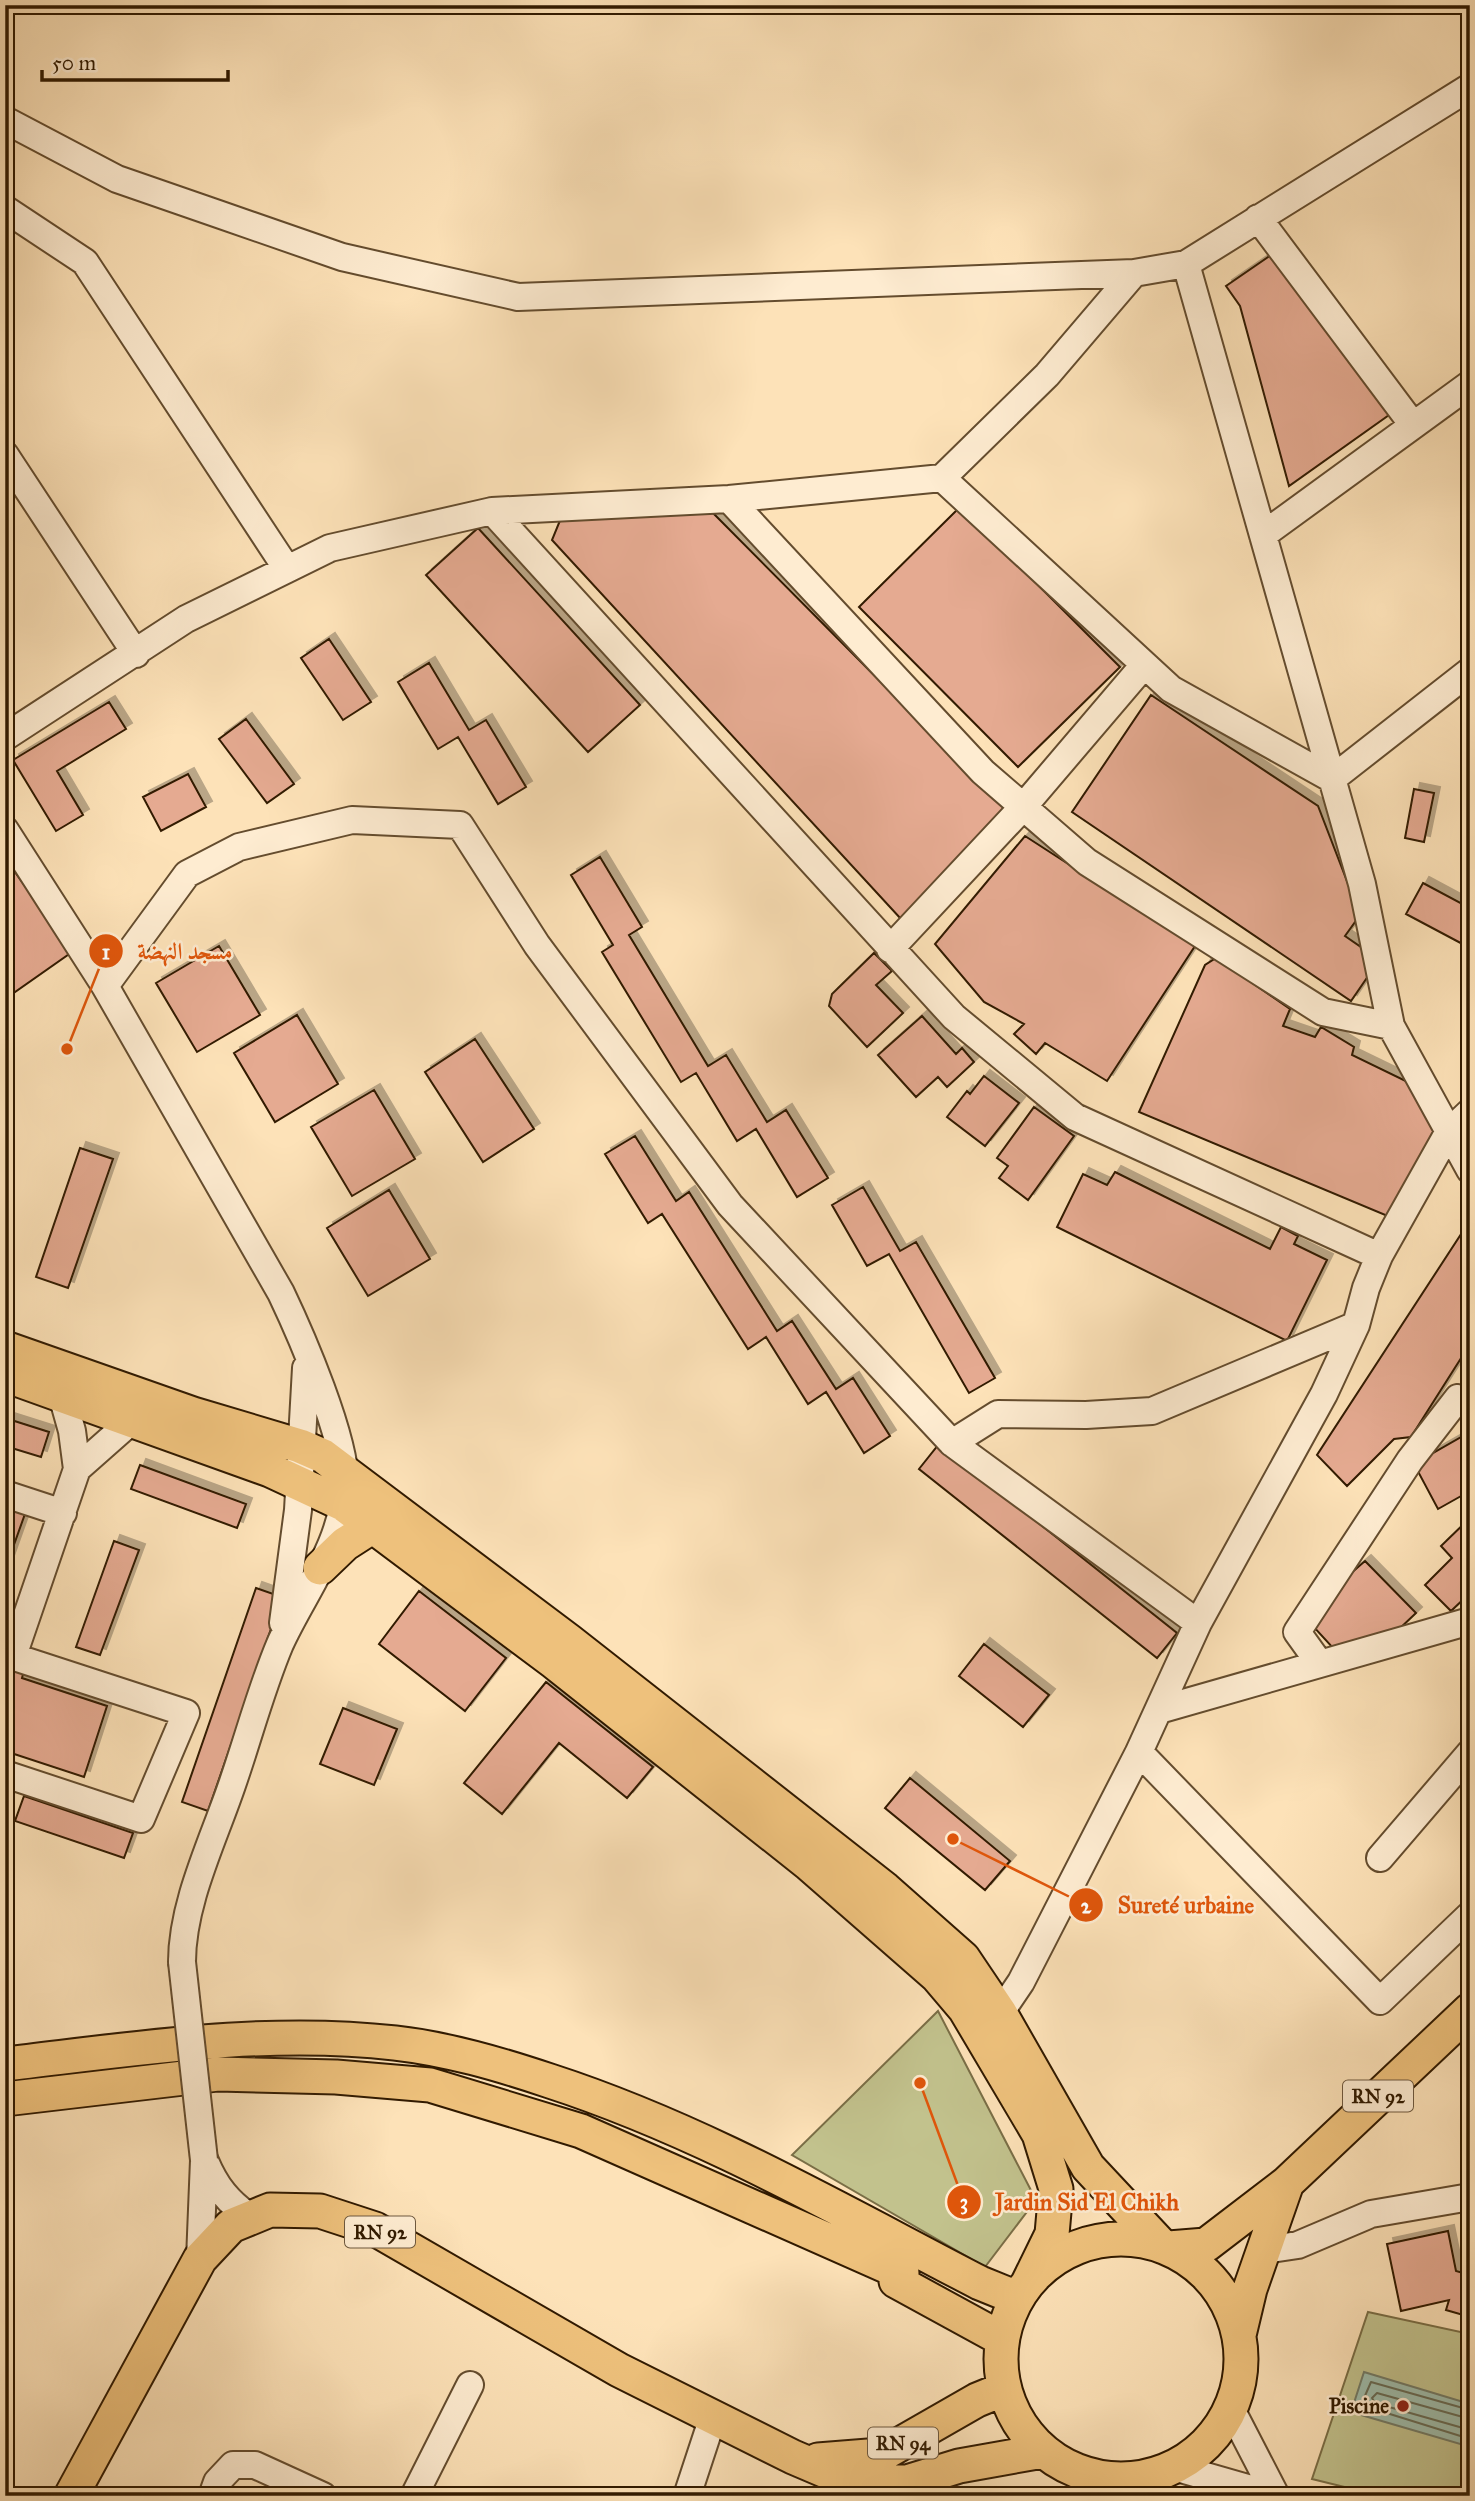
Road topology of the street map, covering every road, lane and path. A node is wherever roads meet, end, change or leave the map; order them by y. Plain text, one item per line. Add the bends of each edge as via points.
1 (1467, 94) edge
2 (5, 120) edge
3 (5, 209) edge
4 (1258, 218) junction
5 (1186, 264) junction
6 (1134, 273) junction
7 (1470, 384) edge
8 (1413, 425) junction
9 (5, 455) edge
10 (942, 478) junction
11 (729, 499) junction
12 (492, 511) junction
13 (1263, 535) junction
14 (287, 569) junction
15 (136, 654) junction
16 (1144, 665) junction
17 (1470, 671) edge
18 (5, 737) edge
19 (1332, 779) junction
20 (1023, 807) junction
21 (5, 830) edge
22 (890, 949) junction
23 (105, 986) junction
24 (1391, 1026) junction
25 (1470, 1112) edge
26 (1448, 1133) junction
27 (1470, 1170) edge
28 (1379, 1256) junction
29 (1356, 1325) junction
30 (5, 1348) edge
31 (307, 1356) junction
32 (5, 1375) edge
33 (61, 1380) junction
34 (1458, 1398) dead end
35 (137, 1408) junction
36 (952, 1443) junction
37 (300, 1446) junction
38 (77, 1469) junction
39 (344, 1470) junction
40 (299, 1482) junction
41 (5, 1494) edge
42 (343, 1504) junction
43 (63, 1513) junction
44 (373, 1526) junction
45 (320, 1568) junction
46 (1469, 1622) edge
47 (1198, 1623) junction
48 (280, 1645) junction
49 (561, 1652) junction
50 (9, 1655) edge
51 (1320, 1664) junction
52 (1158, 1710) junction
53 (1139, 1752) junction
54 (1470, 1753) edge
55 (5, 1774) edge
56 (817, 1853) junction
57 (1380, 1858) dead end
58 (1470, 1915) edge
59 (1470, 2010) edge
60 (1000, 2013) junction
61 (5, 2064) edge
62 (5, 2099) edge
63 (204, 2160) junction
64 (1287, 2183) junction
65 (1470, 2197) edge
66 (251, 2218) junction
67 (1165, 2247) junction
68 (1264, 2250) junction
69 (201, 2259) junction
70 (1023, 2290) junction
71 (1239, 2335) junction
72 (1002, 2339) junction
73 (470, 2385) dead end
74 (1004, 2389) junction
75 (1231, 2409) junction
76 (713, 2417) junction
77 (1049, 2455) junction
78 (793, 2457) junction
79 (1151, 2479) edge
80 (71, 2496) edge
81 (212, 2496) edge
82 (323, 2496) edge
83 (414, 2496) edge
84 (687, 2496) edge
85 (1065, 2496) edge
86 (1275, 2496) edge

1 - 4 street
2 - 6 street via 117,179 342,257 518,298
3 - 14 street via 85,262
4 - 5 street
4 - 8 street
5 - 6 street
5 - 13 street
6 - 10 street via 1047,375
7 - 8 street
8 - 13 street
9 - 15 street
10 - 11 street
10 - 16 street
11 - 12 street
11 - 20 street via 983,772
12 - 14 street via 330,548
12 - 22 street
13 - 19 street
14 - 15 street via 186,619
15 - 18 street
16 - 19 street via 1171,689
16 - 20 street
17 - 19 street
19 - 24 street via 1362,884
20 - 22 street
20 - 24 street via 1087,862 1323,1012
21 - 23 street
22 - 28 street via 954,1017 1075,1117
23 - 31 street via 281,1293
23 - 36 street via 187,874 239,848 352,820 460,825 537,945 730,1205
24 - 26 street
25 - 26 street
26 - 27 street
26 - 28 street
28 - 29 street
29 - 36 street via 1152,1411 998,1414
29 - 47 street via 1324,1394
30 - 33 main road
31 - 37 street
31 - 39 street
32 - 33 main road
33 - 35 main road
33 - 38 street
34 - 51 street via 1410,1460 1297,1632
35 - 37 main road
35 - 38 street
35 - 40 main road
36 - 47 street
37 - 39 main road
37 - 40 street
38 - 43 street
39 - 42 street
39 - 49 main road
40 - 42 main road
40 - 48 street
41 - 43 street
42 - 44 main road
42 - 45 street
43 - 50 street
44 - 45 main road
44 - 49 main road
45 - 48 street
46 - 51 street
47 - 52 street
48 - 63 street, bridge via 188,1914 182,1962
49 - 56 main road
50 - 55 street via 186,1713 141,1819
51 - 52 street
52 - 53 street
53 - 58 street via 1380,2001
53 - 60 street via 1021,1982
54 - 57 street
56 - 60 main road via 885,1889 963,1958
56 - 70 main road via 965,2009 1039,2134 1056,2189 1052,2234
59 - 64 main road, RN 92
60 - 67 main road via 1088,2167
61 - 70 main road via 241,2039 313,2037 397,2043 490,2061 596,2096 698,2137 980,2283
62 - 72 main road via 218,2074 430,2085 581,2131 720,2191 902,2273 896,2281
63 - 66 street via 216,2187
63 - 69 street
64 - 67 main road via 1206,2245
64 - 68 main road
65 - 68 street via 1371,2214 1298,2245
66 - 69 main road, RN 92 via 231,2226
66 - 76 main road, RN 92 via 270,2210 320,2211 375,2230 619,2370
67 - 70 main road via 1125,2239 1088,2243 1056,2258
67 - 71 main road via 1202,2269 1226,2299
68 - 71 main road
69 - 80 main road, RN 92
70 - 72 main road
71 - 75 main road via 1241,2372
72 - 74 main road
73 - 83 street
74 - 77 main road via 1019,2423
74 - 78 main road, RN 94 via 881,2455 829,2461
75 - 79 main road via 1197,2452
75 - 86 street
76 - 78 main road, RN 92
76 - 84 street
77 - 78 main road, RN 94 via 959,2466 908,2482 847,2480
77 - 79 main road via 1077,2471 1100,2477
77 - 85 main road
79 - 86 street
81 - 82 street via 216,2482 233,2465 255,2465

